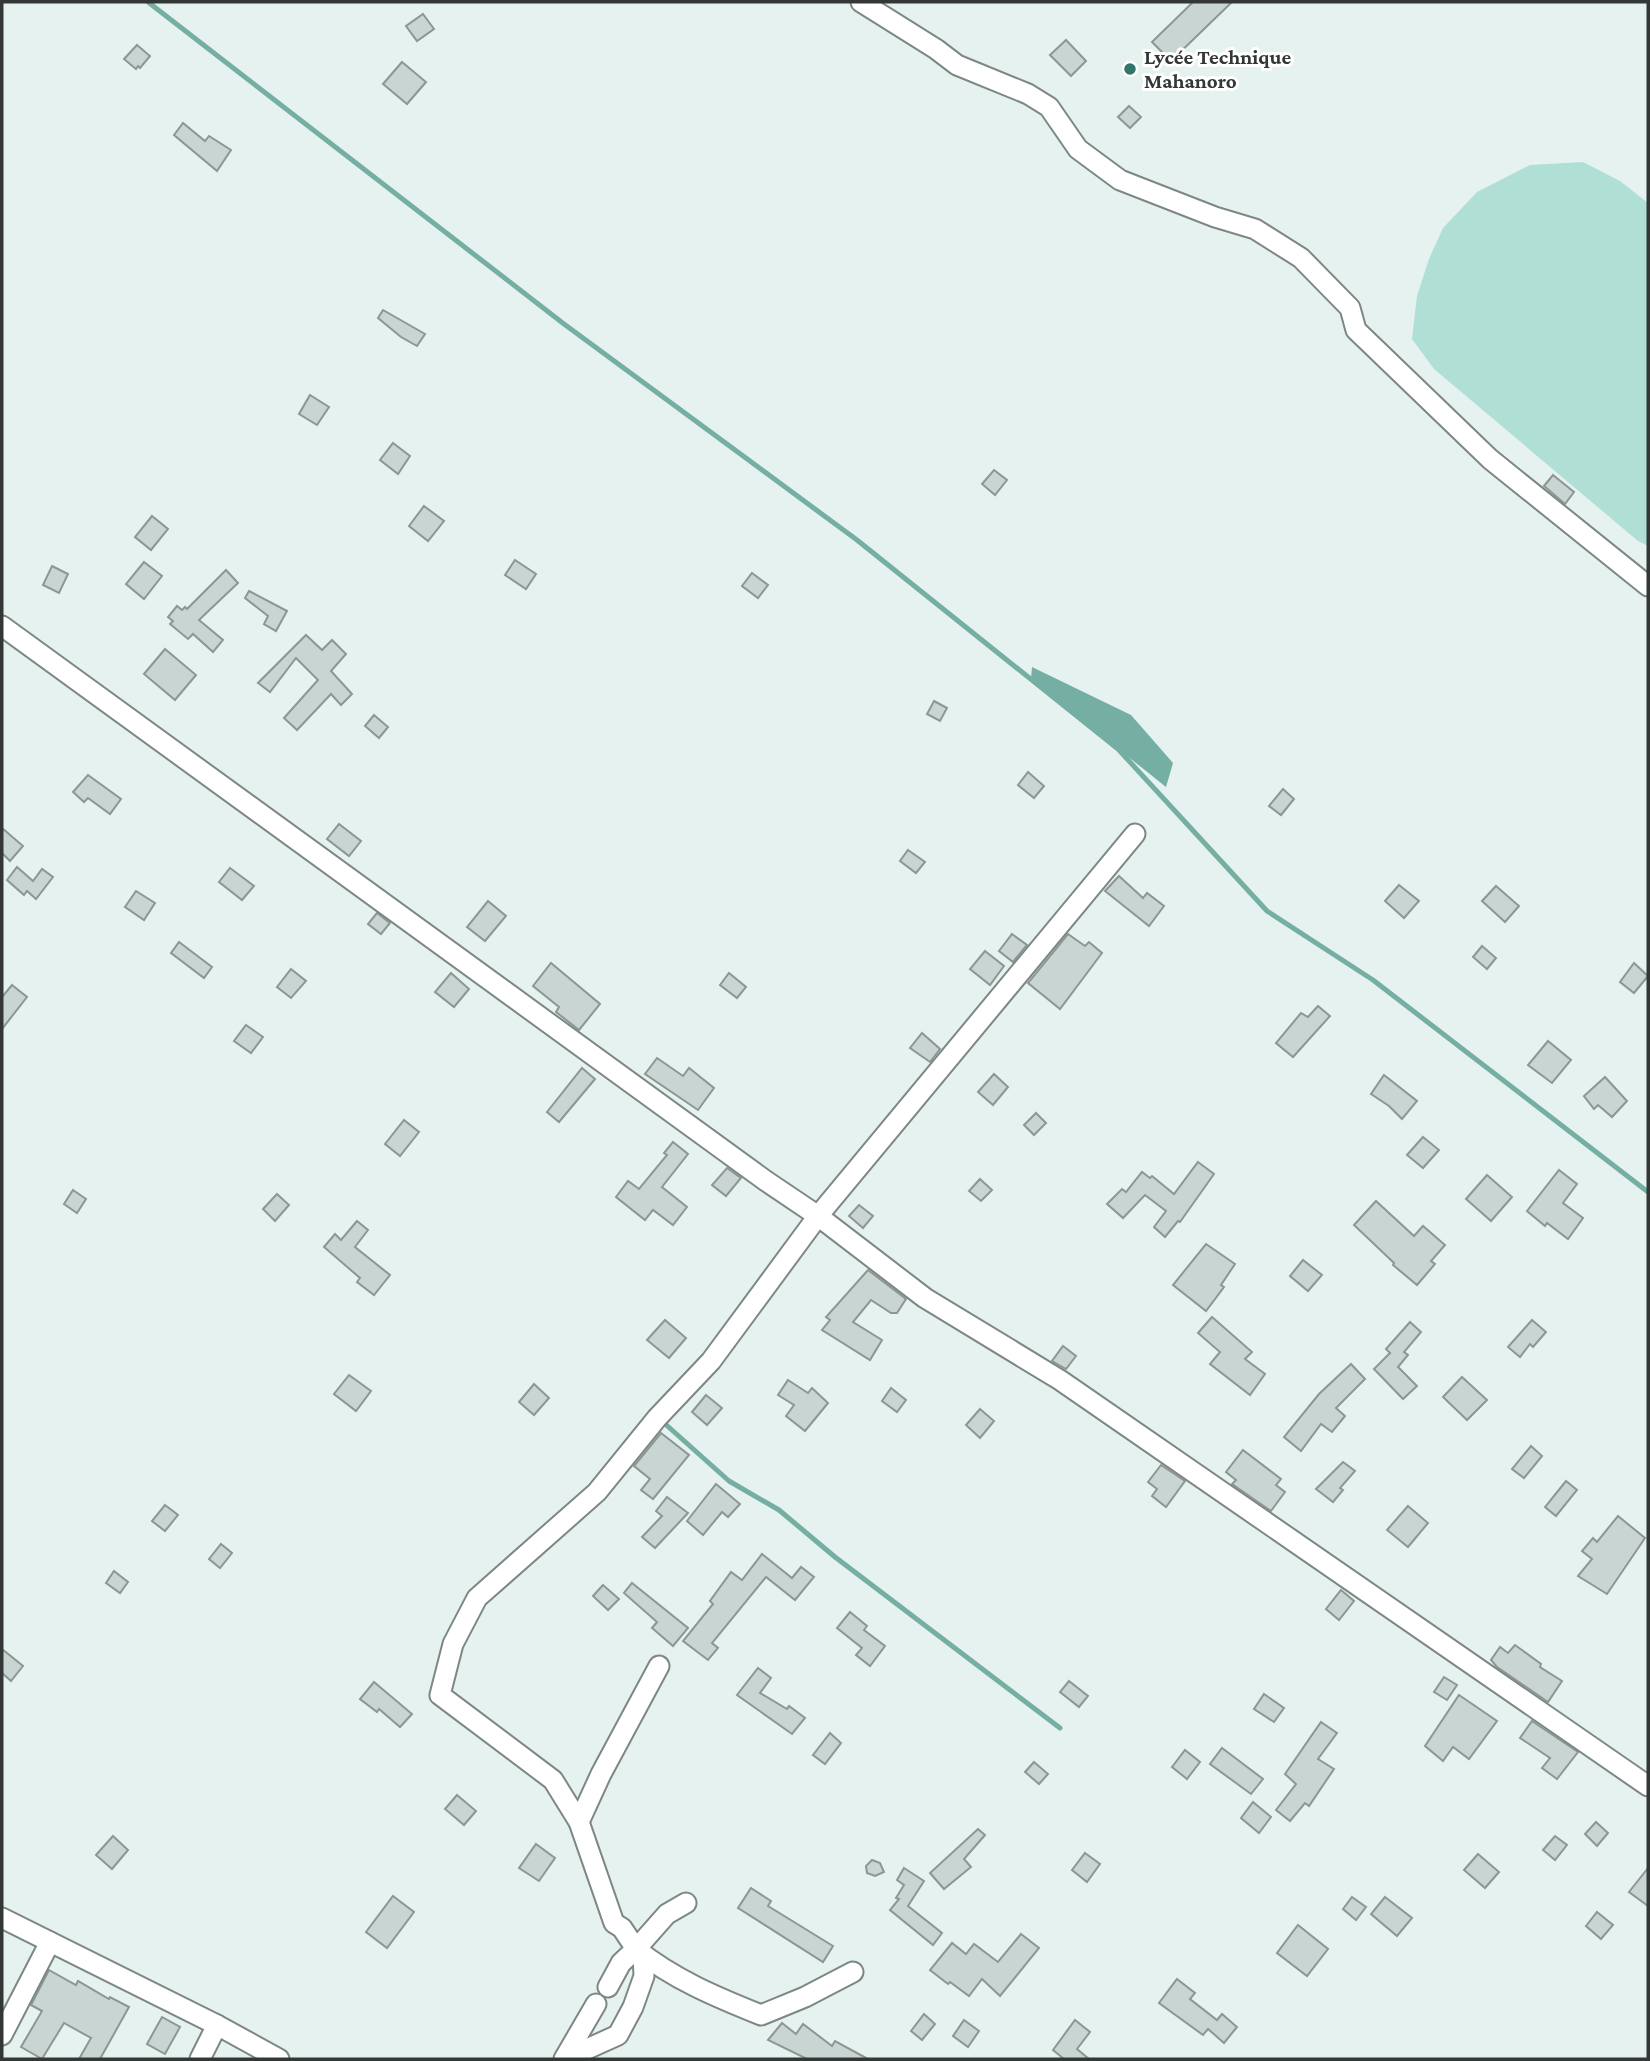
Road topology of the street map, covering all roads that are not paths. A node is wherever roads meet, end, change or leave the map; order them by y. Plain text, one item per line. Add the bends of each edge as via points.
1 (861, 2) edge
2 (1648, 586) edge
3 (2, 626) edge
4 (1135, 834) dead end
5 (818, 1216) junction
6 (659, 1666) dead end
7 (1648, 1786) edge
8 (579, 1822) junction
9 (686, 1903) dead end
10 (2, 1918) edge
11 (50, 1942) junction
12 (639, 1952) junction
13 (853, 1972) dead end
14 (608, 1987) dead end
15 (596, 2004) dead end
16 (217, 2025) junction
17 (2, 2035) edge
18 (200, 2059) edge
19 (279, 2059) edge
20 (565, 2059) edge

1 - 2 street via 957,65 1049,107 1078,149 1120,180 1255,229 1301,258 1350,308 1356,330 1490,459
3 - 5 street
4 - 5 street
5 - 7 street via 925,1298 1060,1380
5 - 8 street via 711,1361 597,1492 477,1598 453,1644 440,1695 552,1780
6 - 8 street
8 - 12 street via 614,1923
9 - 12 street via 667,1914
10 - 11 street
11 - 16 street
11 - 17 street
12 - 13 street via 705,1992 761,2014
12 - 14 street via 621,1963
12 - 20 street via 644,1976 618,2035
15 - 20 street
16 - 18 street
16 - 19 street

